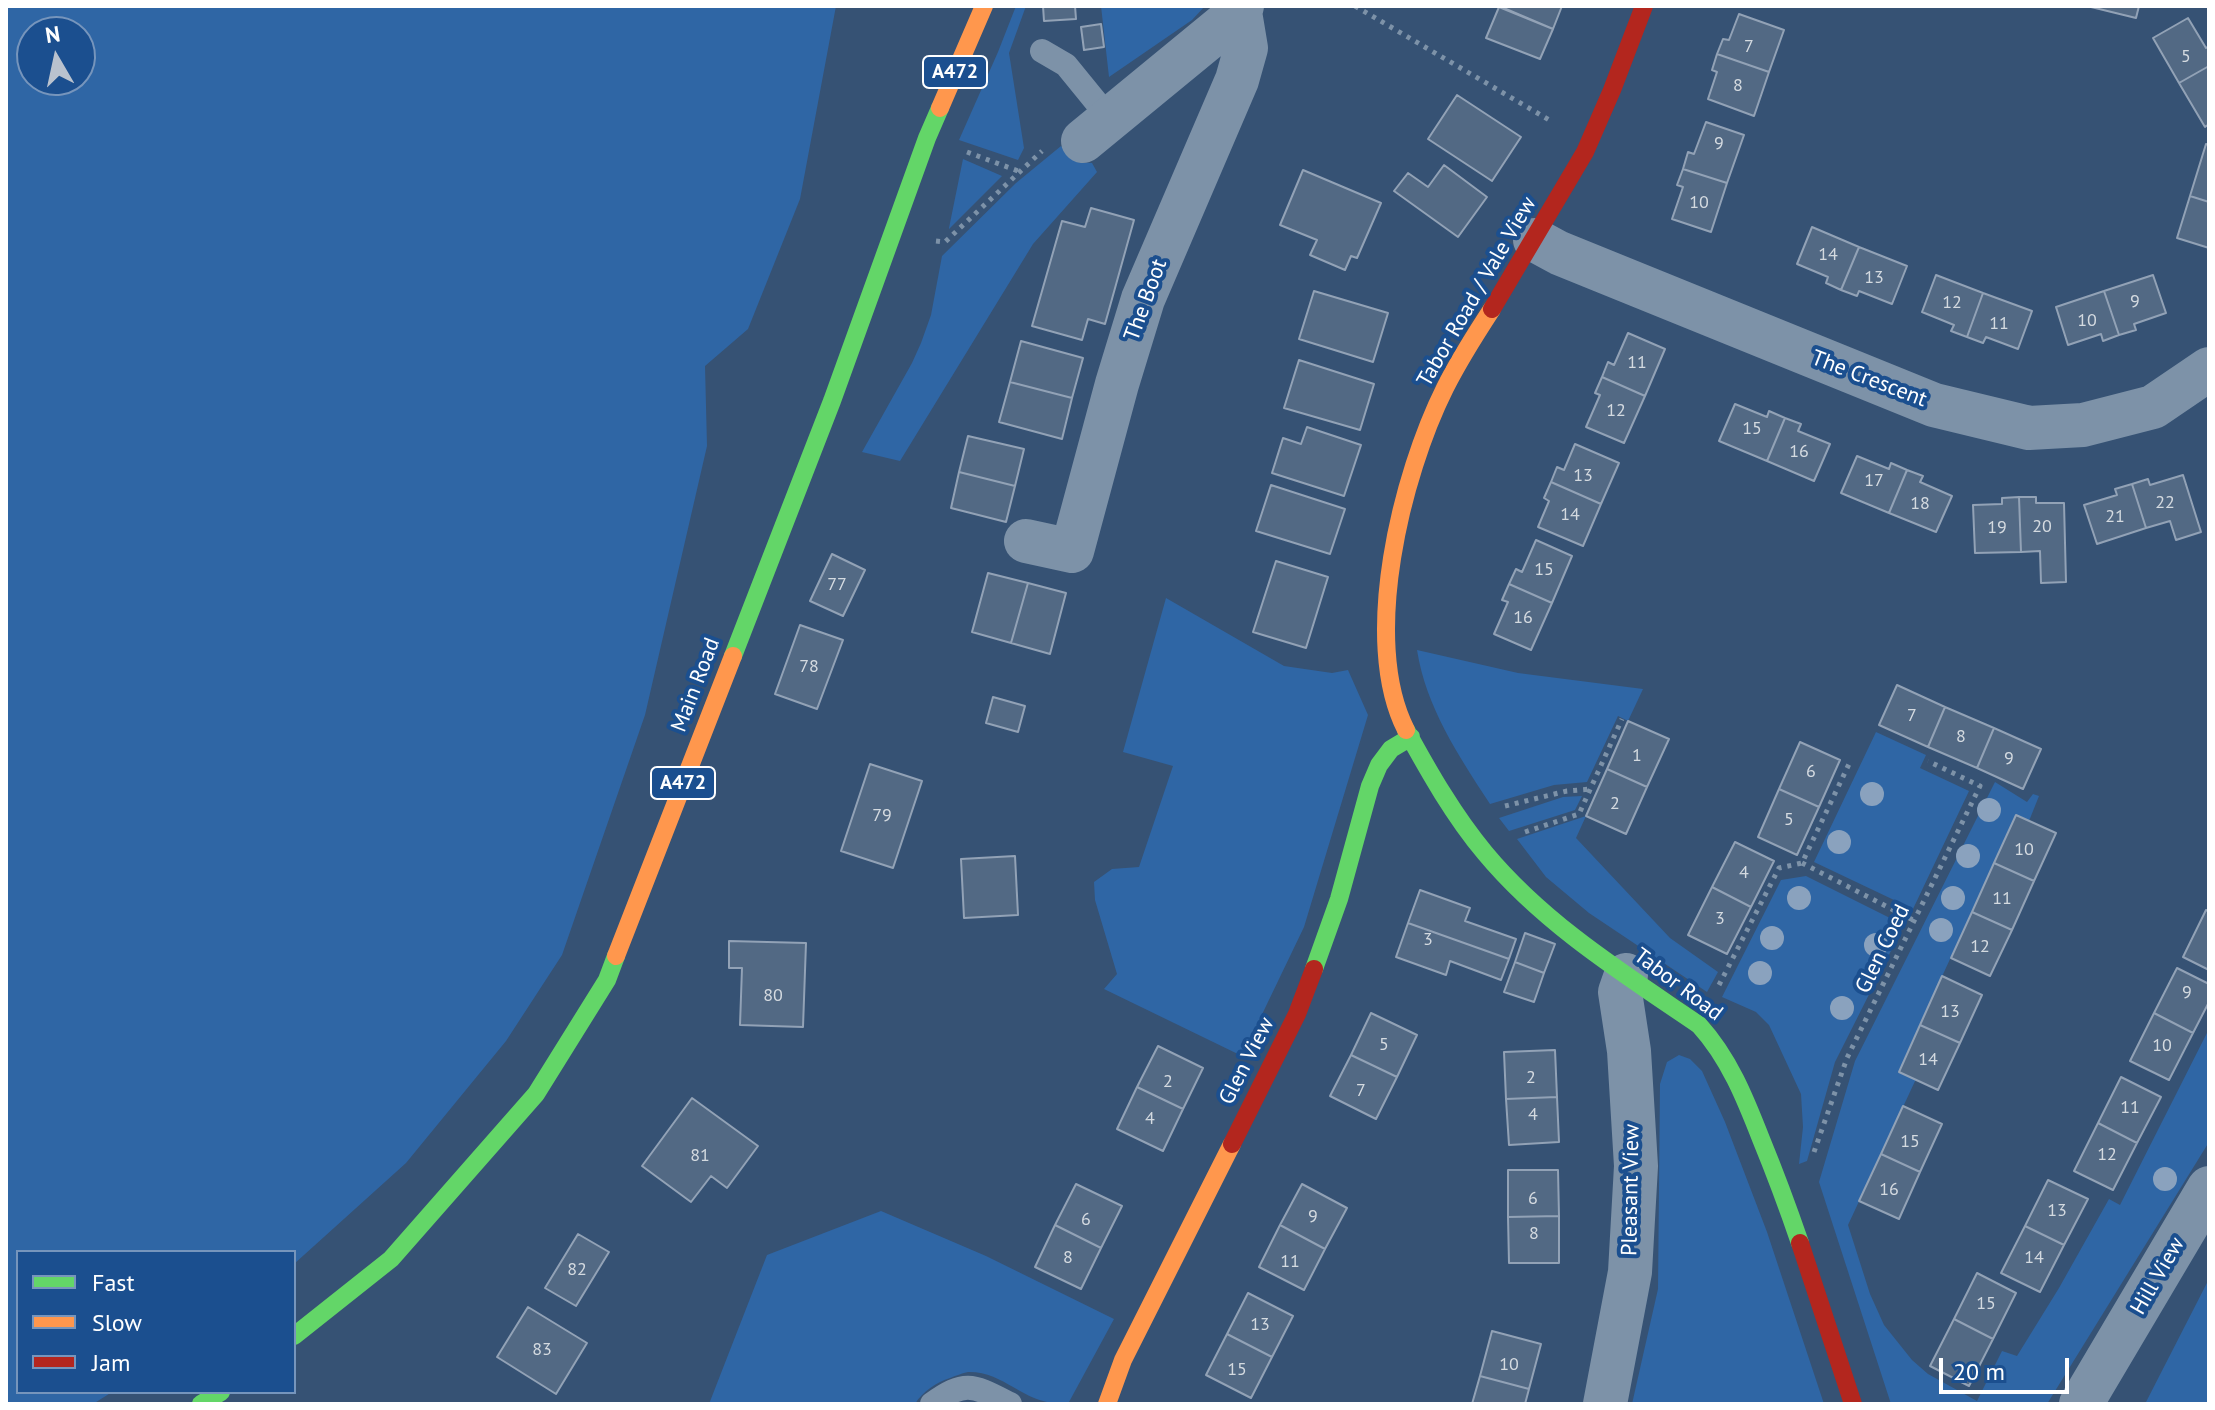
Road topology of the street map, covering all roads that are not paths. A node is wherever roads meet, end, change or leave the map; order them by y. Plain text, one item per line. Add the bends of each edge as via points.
1 (984, 6) edge
2 (1644, 6) edge
3 (1241, 9) edge
4 (1042, 51) dead end
5 (1080, 136) joint
6 (1535, 240) junction
7 (2209, 369) edge
8 (1026, 541) dead end
9 (1389, 661) joint
10 (1411, 737) junction
11 (1626, 975) junction
12 (2209, 1188) edge
13 (296, 1334) edge
14 (932, 1404) edge
15 (1010, 1404) edge
16 (1107, 1404) edge
17 (1605, 1404) edge
18 (1853, 1404) edge
19 (2081, 1404) edge

1 - 13 street, Main Road / A472 via 927,138 832,401 607,980 536,1094 412,1236
2 - 6 street, Tabor Road / Vale View via 1590,145
3 - 5 street
3 - 8 street, The Boot via 1246,48 1237,80 1143,299 1072,551
4 - 5 lane via 1066,65
6 - 7 street, The Crescent via 1934,405 2029,428 2083,425 2153,407
6 - 9 street, Tabor Road / Vale View via 1445,388 1423,441 1392,559
9 - 10 street, Tabor Road via 1397,709
10 - 11 street, Tabor Road via 1450,807 1487,856 1539,908
10 - 16 street, Glen View via 1391,749 1379,765 1297,1014 1123,1360
11 - 17 street, Pleasant View via 1620,992 1636,1166 1630,1272
11 - 18 street, Tabor Road via 1699,1025 1727,1063 1779,1181
12 - 19 street, Hill View
14 - 15 lane via 962,1386

